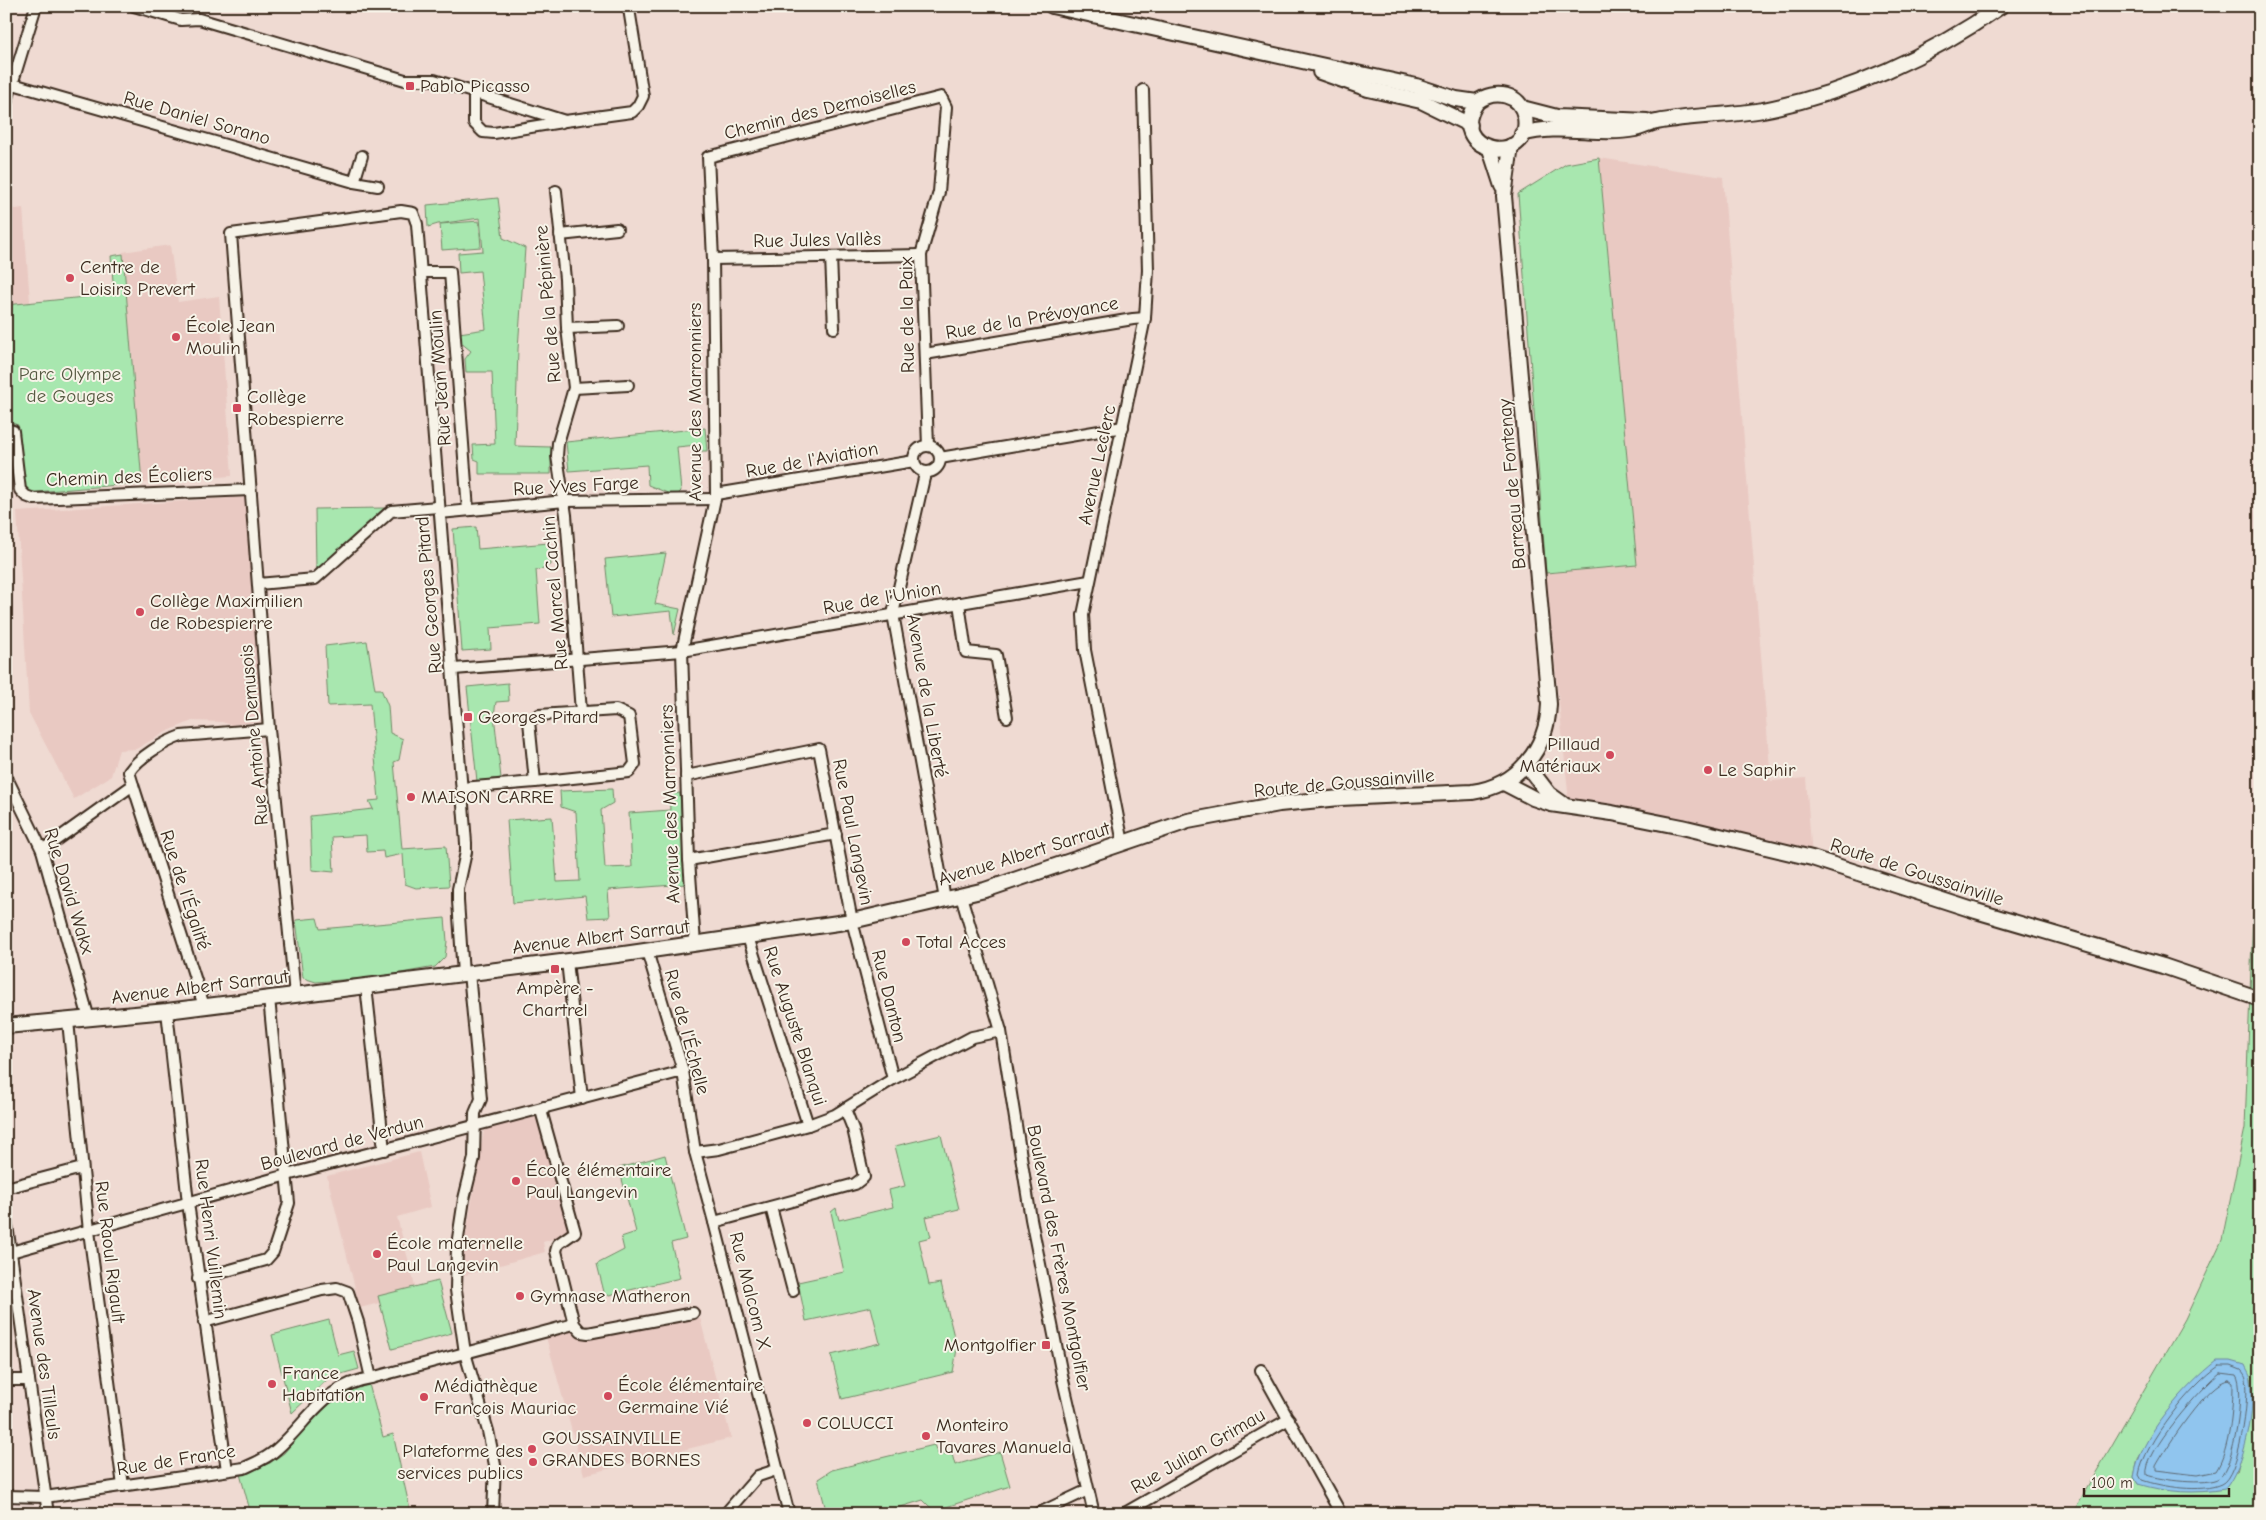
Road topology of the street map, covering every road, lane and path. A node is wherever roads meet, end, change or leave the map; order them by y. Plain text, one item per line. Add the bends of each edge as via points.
1 (36, 6) edge
2 (134, 6) edge
3 (625, 6) edge
4 (1052, 6) edge
5 (2001, 6) edge
6 (1237, 48) junction
7 (10, 82) edge
8 (1143, 90) dead end
9 (477, 93) junction
10 (941, 97) joint
11 (1477, 102) junction
12 (6, 104) edge
13 (1522, 108) junction
14 (565, 121) junction
15 (1656, 122) junction
16 (1470, 125) junction
17 (1522, 134) junction
18 (1511, 146) junction
19 (1490, 149) junction
20 (362, 156) dead end
21 (708, 157) joint
22 (354, 182) junction
23 (378, 186) dead end
24 (556, 191) dead end
25 (1504, 196) junction
26 (617, 229) dead end
27 (231, 234) joint
28 (560, 235) junction
29 (921, 255) junction
30 (831, 257) junction
31 (713, 259) junction
32 (421, 272) junction
33 (1146, 318) junction
34 (618, 326) dead end
35 (566, 328) junction
36 (834, 328) dead end
37 (925, 354) junction
38 (628, 385) dead end
39 (574, 388) junction
40 (1123, 427) junction
41 (6, 429) edge
42 (558, 443) joint
43 (928, 446) junction
44 (940, 458) junction
45 (914, 460) junction
46 (927, 472) junction
47 (250, 490) junction
48 (716, 497) junction
49 (565, 501) junction
50 (439, 510) junction
51 (468, 510) junction
52 (1089, 581) junction
53 (258, 584) junction
54 (959, 602) junction
55 (892, 614) junction
56 (682, 651) junction
57 (578, 660) junction
58 (454, 669) junction
59 (581, 712) junction
60 (1007, 717) dead end
61 (270, 729) junction
62 (1526, 764) junction
63 (6, 776) edge
64 (686, 776) junction
65 (535, 782) junction
66 (1504, 783) junction
67 (133, 785) junction
68 (462, 788) junction
69 (1566, 806) junction
70 (1188, 821) joint
71 (836, 834) junction
72 (1123, 843) junction
73 (42, 850) junction
74 (689, 860) junction
75 (961, 896) junction
76 (945, 899) junction
77 (852, 921) junction
78 (748, 937) junction
79 (695, 944) junction
80 (647, 951) junction
81 (567, 961) junction
82 (466, 974) junction
83 (366, 986) junction
84 (295, 995) junction
85 (2255, 997) edge
86 (269, 998) junction
87 (204, 1006) junction
88 (167, 1011) junction
89 (89, 1019) junction
90 (68, 1021) junction
91 (6, 1026) edge
92 (1001, 1031) junction
93 (683, 1071) junction
94 (893, 1079) junction
95 (582, 1098) junction
96 (544, 1107) junction
97 (845, 1109) junction
98 (475, 1125) junction
99 (808, 1126) junction
100 (384, 1150) junction
101 (695, 1152) junction
102 (82, 1168) junction
103 (286, 1176) junction
104 (6, 1188) edge
105 (188, 1203) junction
106 (771, 1207) junction
107 (6, 1218) edge
108 (714, 1222) junction
109 (89, 1231) junction
110 (11, 1252) junction
111 (10, 1268) edge
112 (198, 1279) junction
113 (793, 1291) dead end
114 (693, 1313) dead end
115 (204, 1322) junction
116 (574, 1324) junction
117 (466, 1353) junction
118 (1261, 1370) dead end
119 (371, 1378) junction
120 (6, 1380) edge
121 (29, 1380) junction
122 (1290, 1420) junction
123 (227, 1470) junction
124 (776, 1470) junction
125 (123, 1486) junction
126 (1088, 1490) junction
127 (6, 1496) edge
128 (45, 1497) junction
129 (48, 1514) edge
130 (493, 1514) edge
131 (725, 1514) edge
132 (789, 1514) edge
133 (1037, 1514) edge
134 (1094, 1514) edge
135 (1123, 1514) edge
136 (1341, 1514) edge

1 - 7 street
2 - 9 street via 180,20 199,19 405,80 434,80
3 - 14 street via 629,9 643,96 638,106 632,112
4 - 6 street
5 - 15 street via 1938,46 1841,89 1761,110
6 - 11 street
6 - 16 street via 1368,89 1421,101
7 - 12 street
7 - 22 street, Rue Daniel Sorano
8 - 33 street, Avenue Leclerc via 1148,270
9 - 14 street
9 - 14 street via 474,123 483,132
10 - 21 street, Chemin des Demoiselles
10 - 29 street, Rue de la Paix via 946,107 939,192
11 - 13 street via 1497,94 1511,97
11 - 16 street via 1471,113
13 - 15 street via 1557,117
13 - 17 street via 1525,121
15 - 17 street via 1636,129 1594,132 1548,129
16 - 19 street via 1476,140
17 - 18 street
18 - 19 street
18 - 25 street, Barreau de Fontenay
19 - 25 street, Barreau de Fontenay
20 - 22 street
21 - 31 street, Avenue des Marronniers
22 - 23 street, Rue Daniel Sorano
24 - 28 street, Rue de la Pépinière
25 - 62 street, Barreau de Fontenay via 1548,686 1548,720 1543,738
26 - 28 street
27 - 32 street, Rue Georges Pitard via 401,211 413,213
27 - 47 street, Rue Antoine Demusois
28 - 35 street, Rue de la Pépinière
29 - 30 street, Rue Jules Vallès
29 - 37 street, Rue de la Paix
30 - 31 street, Rue Jules Vallès
30 - 36 street
31 - 48 street, Avenue des Marronniers
32 - 50 street, Rue Georges Pitard
32 - 51 street, Rue Jean Moulin via 450,272
33 - 37 street, Rue de la Prévoyance
33 - 40 street, Avenue Leclerc
34 - 35 street
35 - 39 street, Rue de la Pépinière
37 - 43 street, Rue de la Paix
38 - 39 street
39 - 42 street, Rue de la Pépinière
40 - 44 street
40 - 52 street, Avenue Leclerc
41 - 47 street, Chemin des Écoliers via 13,431 20,490 34,498
42 - 49 street, Rue Marcel Cachin via 557,456
43 - 44 street via 935,448
43 - 45 street via 919,449
44 - 46 street via 935,469
45 - 46 street via 920,470
45 - 48 street, Rue de l'Aviation
46 - 55 street, Avenue de la Liberté
47 - 53 street, Rue Antoine Demusois
48 - 49 street, Rue Yves Farge
48 - 56 street, Avenue des Marronniers
49 - 51 street, Rue Yves Farge
49 - 57 street, Rue Marcel Cachin
50 - 51 street, Rue Yves Farge
50 - 53 street, Rue Yves Farge via 391,511 315,579
50 - 58 street, Rue Georges Pitard
52 - 54 street, Rue de l'Union
52 - 72 street, Avenue Leclerc via 1083,615 1085,650
53 - 61 street, Rue Antoine Demusois
54 - 55 street, Rue de l'Union
54 - 60 street via 966,652 996,655
55 - 56 street, Rue de l'Union
55 - 76 street, Avenue de la Liberté
56 - 57 street, Rue de l'Union
56 - 64 street, Avenue des Marronniers
57 - 58 street, Rue de l'Union
57 - 59 street, Rue Marcel Cachin
58 - 68 street, Rue Georges Pitard
59 - 65 street via 539,715 529,721
59 - 65 street via 616,710 629,716 634,764 629,772
61 - 67 street via 173,739 134,765 130,772
61 - 84 street, Rue Antoine Demusois
62 - 66 street, Route de Goussainville
62 - 69 street, Route de Goussainville via 1549,794
63 - 73 street, Rue David Wakx
64 - 71 street, Rue Paul Langevin via 819,749
64 - 74 street, Avenue des Marronniers
65 - 68 street
66 - 69 street, Route de Goussainville via 1542,802
66 - 70 street, Route de Goussainville via 1472,792 1279,804
67 - 73 street
67 - 87 street, Rue de l'Égalité
68 - 82 street, Rue Georges Pitard via 466,852 458,901
69 - 85 street, Route de Goussainville via 1682,827 1791,852
70 - 72 street, Avenue Albert Sarraut
71 - 74 street
71 - 77 street, Rue Paul Langevin
72 - 75 street, Avenue Albert Sarraut
73 - 89 street, Rue David Wakx
74 - 79 street, Avenue des Marronniers
75 - 76 street, Avenue Albert Sarraut
75 - 92 street, Boulevard des Frères Montgolfier
76 - 77 street, Avenue Albert Sarraut
77 - 78 street, Avenue Albert Sarraut
77 - 94 street, Rue Danton
78 - 79 street, Avenue Albert Sarraut
78 - 99 street, Rue Auguste Blanqui
79 - 80 street, Avenue Albert Sarraut
80 - 81 street, Avenue Albert Sarraut
80 - 93 street, Rue de l'Échelle
81 - 82 street, Avenue Albert Sarraut
81 - 95 street
82 - 83 street, Avenue Albert Sarraut
82 - 98 street, Rue Georges Pitard via 481,1099 475,1113
83 - 84 street, Avenue Albert Sarraut
83 - 100 street
84 - 86 street, Avenue Albert Sarraut
86 - 87 street, Avenue Albert Sarraut
86 - 103 street
87 - 88 street, Avenue Albert Sarraut
88 - 89 street, Avenue Albert Sarraut
88 - 105 street, Rue Henri Vuillemin
89 - 90 street, Avenue Albert Sarraut
90 - 91 street, Avenue Albert Sarraut
90 - 102 street, Rue Raoul Rigault
92 - 94 street via 972,1037
92 - 126 street, Boulevard des Frères Montgolfier via 1031,1219
93 - 95 street, Boulevard de Verdun
93 - 101 street, Rue de l'Échelle
94 - 97 street
95 - 96 street, Boulevard de Verdun
96 - 98 street, Boulevard de Verdun
96 - 116 street via 542,1114 576,1232 558,1244 556,1251
97 - 99 street
97 - 106 street via 864,1177 855,1184
98 - 100 street, Boulevard de Verdun
98 - 117 street, Rue Georges Pitard via 474,1158 457,1245 456,1290
99 - 101 street
100 - 103 street, Boulevard de Verdun
101 - 108 street, Rue de l'Échelle
102 - 104 street
102 - 109 street, Rue Raoul Rigault
103 - 105 street, Boulevard de Verdun
103 - 112 street via 289,1203 273,1252 266,1260
105 - 109 street, Boulevard de Verdun
105 - 112 street, Rue Henri Vuillemin
106 - 108 street
106 - 113 street
107 - 110 street, Avenue des Tilleuls
108 - 124 street, Rue Malcom X
109 - 110 street, Boulevard de Verdun
109 - 125 street, Rue Raoul Rigault
110 - 111 street, Avenue des Tilleuls
111 - 121 street, Avenue des Tilleuls
112 - 115 street, Rue Henri Vuillemin
114 - 116 street via 588,1333 581,1332
115 - 119 street via 338,1288 348,1292
115 - 123 street, Rue Henri Vuillemin
116 - 117 street, Rue de France
117 - 119 street, Rue de France
117 - 130 street, Rue Georges Pitard via 495,1465
118 - 122 street
119 - 123 street, Rue de France via 355,1381 322,1400 277,1449 264,1458 244,1468
120 - 121 street
121 - 128 street, Avenue des Tilleuls
122 - 135 street, Rue Julian Grimau
122 - 136 street
123 - 125 street, Rue de France
124 - 131 street via 758,1476
124 - 132 street, Rue Malcom X
125 - 128 street, Rue de France
126 - 133 street
126 - 134 street, Boulevard des Frères Montgolfier
127 - 128 street, Rue de France
128 - 129 street, Avenue des Tilleuls

